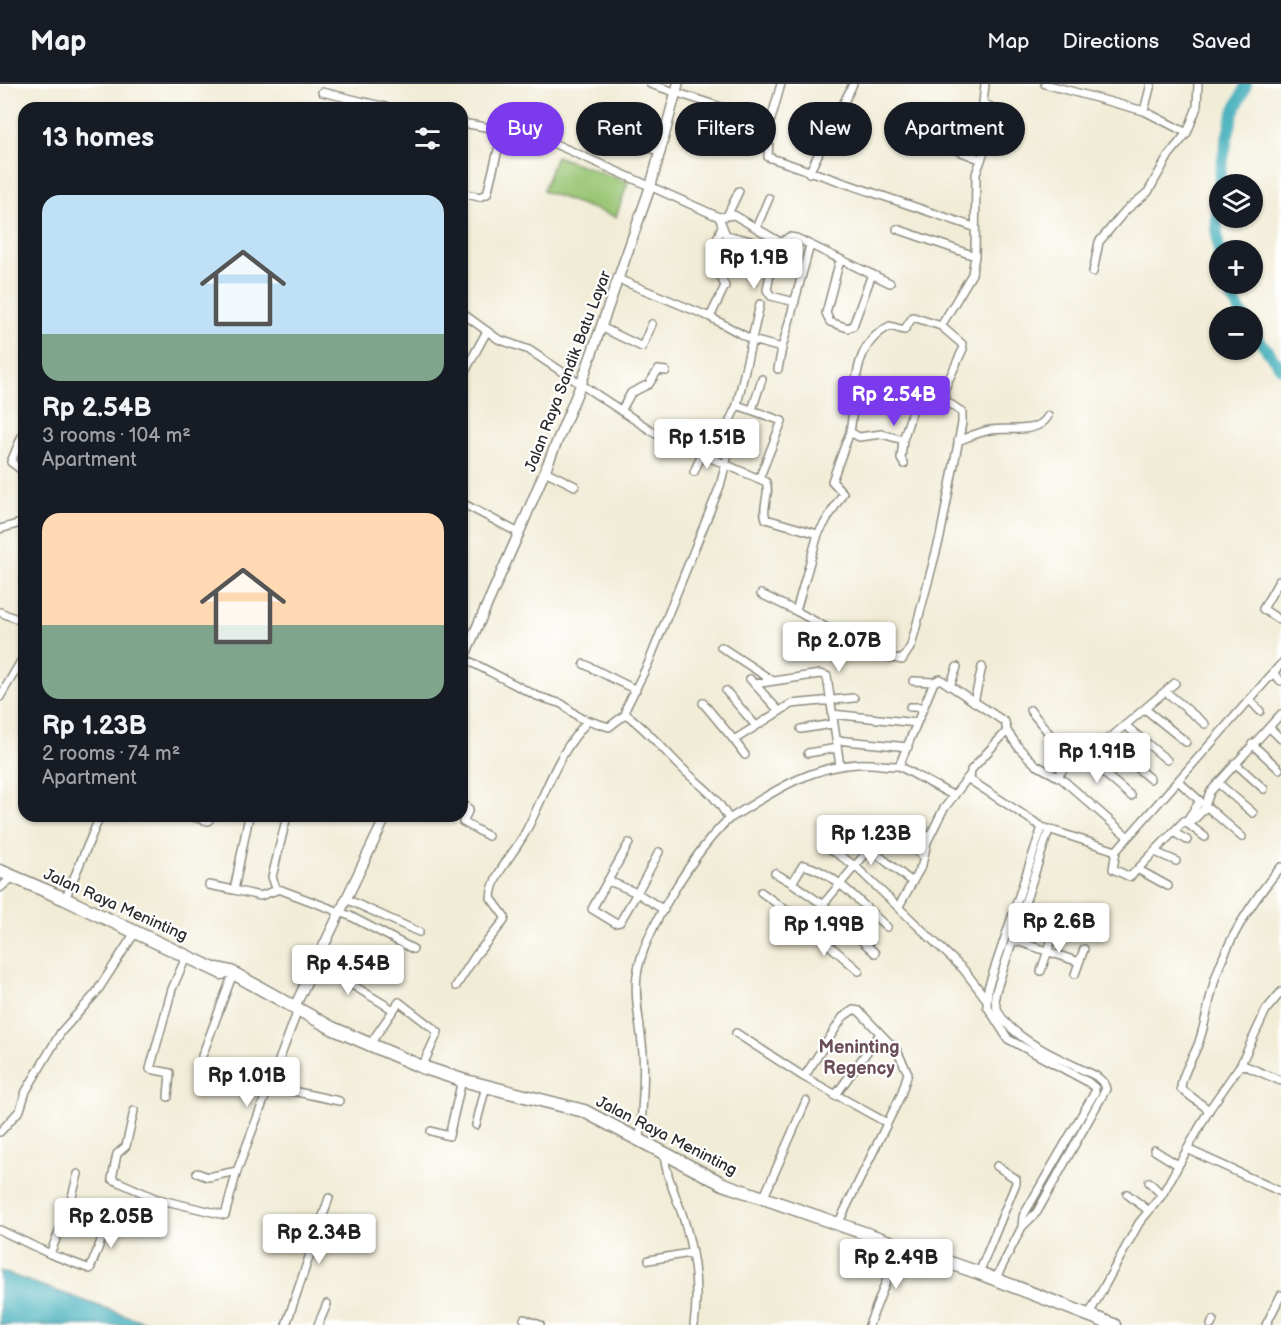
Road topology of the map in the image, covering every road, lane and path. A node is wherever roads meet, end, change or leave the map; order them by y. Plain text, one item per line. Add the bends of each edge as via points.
1 (650, 84) edge
2 (781, 84) edge
3 (853, 84) edge
4 (985, 84) edge
5 (1045, 84) edge
6 (1151, 84) edge
7 (1198, 84) edge
8 (677, 88) edge
9 (322, 92) dead end
10 (364, 102) edge
11 (714, 102) edge
12 (776, 102) edge
13 (1144, 111) junction
14 (468, 124) edge
15 (486, 127) edge
16 (1187, 133) junction
17 (663, 144) edge
18 (564, 147) edge
19 (497, 156) edge
20 (660, 156) edge
21 (768, 156) edge
22 (972, 156) edge
23 (980, 159) junction
24 (809, 173) junction
25 (651, 185) junction
26 (739, 191) dead end
27 (468, 194) edge
28 (769, 198) dead end
29 (727, 215) junction
30 (719, 217) junction
31 (722, 225) junction
32 (974, 227) junction
33 (756, 228) junction
34 (897, 229) dead end
35 (715, 244) dead end
36 (810, 244) junction
37 (777, 245) junction
38 (975, 256) junction
39 (840, 260) junction
40 (1093, 272) dead end
41 (872, 274) junction
42 (720, 275) dead end
43 (618, 279) junction
44 (890, 283) dead end
45 (795, 302) junction
46 (760, 304) dead end
47 (468, 317) edge
48 (710, 317) junction
49 (652, 324) dead end
50 (941, 326) junction
51 (601, 327) junction
52 (487, 331) junction
53 (752, 340) junction
54 (782, 348) junction
55 (468, 366) edge
56 (777, 369) dead end
57 (666, 371) dead end
58 (762, 379) dead end
59 (581, 384) junction
60 (944, 390) junction
61 (737, 405) junction
62 (752, 410) junction
63 (621, 411) junction
64 (1048, 416) dead end
65 (850, 432) junction
66 (903, 440) junction
67 (958, 441) junction
68 (18, 445) edge
69 (702, 454) junction
70 (904, 464) dead end
71 (727, 465) junction
72 (18, 467) edge
73 (545, 471) junction
74 (694, 472) dead end
75 (759, 479) junction
76 (574, 486) dead end
77 (468, 506) edge
78 (18, 524) edge
79 (0, 529) edge
80 (519, 533) junction
81 (818, 534) junction
82 (1279, 581) dead end
83 (761, 594) dead end
84 (796, 611) junction
85 (0, 612) edge
86 (18, 620) edge
87 (1281, 621) edge
88 (722, 647) dead end
89 (468, 648) edge
90 (468, 662) edge
91 (584, 663) dead end
92 (1281, 664) edge
93 (18, 666) edge
94 (957, 666) dead end
95 (982, 667) dead end
96 (1273, 673) junction
97 (773, 681) junction
98 (913, 681) dead end
99 (1281, 681) edge
100 (934, 682) junction
101 (1175, 683) dead end
102 (950, 686) junction
103 (636, 690) junction
104 (726, 690) dead end
105 (1166, 692) junction
106 (0, 697) edge
107 (854, 698) dead end
108 (830, 699) junction
109 (1250, 700) junction
110 (974, 702) junction
111 (703, 703) dead end
112 (924, 706) junction
113 (910, 707) dead end
114 (1145, 709) junction
115 (1030, 710) dead end
116 (779, 711) junction
117 (1260, 711) dead end
118 (626, 714) junction
119 (832, 714) junction
120 (1281, 714) edge
121 (588, 721) junction
122 (917, 723) junction
123 (833, 724) junction
124 (1206, 724) dead end
125 (1125, 725) junction
126 (756, 726) junction
127 (1269, 727) junction
128 (801, 729) dead end
129 (1007, 731) junction
130 (1281, 739) edge
131 (734, 740) junction
132 (1105, 740) junction
133 (1186, 742) dead end
134 (837, 744) junction
135 (1252, 744) junction
136 (908, 747) junction
137 (1079, 752) junction
138 (808, 753) dead end
139 (745, 754) dead end
140 (1069, 758) junction
141 (1167, 760) dead end
142 (1235, 763) junction
143 (840, 766) junction
144 (899, 766) junction
145 (1279, 768) dead end
146 (969, 776) junction
147 (1058, 777) junction
148 (1150, 779) dead end
149 (1178, 781) junction
150 (1218, 783) junction
151 (1264, 789) dead end
152 (954, 796) junction
153 (1131, 796) dead end
154 (1205, 805) junction
155 (1253, 813) dead end
156 (729, 819) junction
157 (1189, 820) junction
158 (97, 822) edge
159 (248, 822) edge
160 (286, 822) edge
161 (383, 822) edge
162 (463, 822) edge
163 (840, 825) dead end
164 (1046, 829) junction
165 (1173, 832) junction
166 (488, 836) dead end
167 (1127, 836) junction
168 (1205, 837) dead end
169 (1242, 837) dead end
170 (1187, 840) dead end
171 (629, 843) dead end
172 (826, 846) dead end
173 (869, 848) junction
174 (1116, 850) junction
175 (659, 852) dead end
176 (1155, 852) junction
177 (923, 857) junction
178 (1176, 861) dead end
179 (855, 866) junction
180 (1281, 867) edge
181 (1138, 870) junction
182 (0, 871) edge
183 (775, 873) dead end
184 (13, 876) junction
185 (609, 881) junction
186 (912, 882) junction
187 (792, 883) junction
188 (838, 884) junction
189 (209, 885) dead end
190 (1027, 886) junction
191 (1168, 886) dead end
192 (0, 888) edge
193 (234, 890) junction
194 (277, 890) junction
195 (760, 892) dead end
196 (637, 893) junction
197 (65, 898) junction
198 (345, 898) junction
199 (822, 904) junction
200 (899, 906) junction
201 (664, 910) junction
202 (339, 912) junction
203 (806, 925) junction
204 (887, 927) dead end
205 (1054, 930) dead end
206 (136, 931) junction
207 (419, 932) dead end
208 (1014, 940) junction
209 (412, 949) dead end
210 (1084, 949) dead end
211 (1048, 950) junction
212 (875, 953) dead end
213 (187, 955) junction
214 (997, 962) junction
215 (1079, 962) junction
216 (316, 963) junction
217 (1005, 965) junction
218 (218, 969) junction
219 (859, 971) dead end
220 (1041, 971) dead end
221 (1075, 974) dead end
222 (231, 979) junction
223 (456, 986) dead end
224 (1281, 992) edge
225 (274, 997) junction
226 (987, 1000) junction
227 (296, 1009) junction
228 (392, 1009) junction
229 (736, 1033) dead end
230 (880, 1034) junction
231 (370, 1044) junction
232 (1039, 1052) junction
233 (202, 1056) dead end
234 (1241, 1064) junction
235 (422, 1067) junction
236 (804, 1077) junction
237 (462, 1080) junction
238 (1281, 1081) edge
239 (269, 1086) junction
240 (486, 1086) junction
241 (835, 1095) junction
242 (168, 1097) dead end
243 (339, 1101) dead end
244 (806, 1101) dead end
245 (1209, 1110) junction
246 (134, 1111) dead end
247 (887, 1123) junction
248 (476, 1125) dead end
249 (431, 1131) dead end
250 (0, 1132) edge
251 (640, 1140) junction
252 (1063, 1148) junction
253 (1187, 1149) junction
254 (1154, 1150) dead end
255 (1071, 1152) junction
256 (664, 1154) junction
257 (1178, 1165) junction
258 (997, 1166) dead end
259 (237, 1171) junction
260 (197, 1173) dead end
261 (78, 1174) dead end
262 (1149, 1182) dead end
263 (1281, 1192) edge
264 (1127, 1194) dead end
265 (1162, 1195) junction
266 (329, 1198) dead end
267 (763, 1199) junction
268 (1026, 1211) junction
269 (1149, 1211) junction
270 (1034, 1216) junction
271 (109, 1220) dead end
272 (838, 1224) junction
273 (1022, 1227) junction
274 (0, 1230) edge
275 (900, 1246) junction
276 (690, 1253) junction
277 (50, 1254) junction
278 (649, 1260) dead end
279 (979, 1274) junction
280 (995, 1280) junction
281 (1281, 1294) edge
282 (327, 1304) dead end
283 (1088, 1316) junction
284 (524, 1319) dead end
285 (286, 1325) edge
286 (318, 1325) edge
287 (540, 1325) edge
288 (694, 1325) edge
289 (869, 1325) edge
290 (1114, 1325) edge
291 (1266, 1325) edge

1 - 8 street
2 - 12 street
3 - 24 street
4 - 23 street via 983,103 997,114
5 - 13 street
6 - 13 street
7 - 16 street via 1197,107
8 - 11 street
8 - 17 main road, Jalan Raya Sandik Batu Layar
9 - 10 street
13 - 16 street
14 - 15 street
16 - 40 street via 1148,192 1125,211 1098,243
18 - 25 street
19 - 27 street via 488,192 482,197
20 - 25 main road, Jalan Raya Sandik Batu Layar
21 - 24 street
22 - 23 street
23 - 32 street
24 - 32 street
25 - 30 street
25 - 43 main road, Jalan Raya Sandik Batu Layar
26 - 29 street
28 - 33 street
29 - 30 street
29 - 31 street
29 - 33 street
30 - 31 street
31 - 35 street
31 - 37 street via 726,236
32 - 38 street
33 - 37 street
34 - 38 street
36 - 37 street via 792,237
36 - 39 street
36 - 45 street
37 - 45 street via 767,291 771,296
38 - 50 street via 972,274
39 - 41 street
39 - 41 street via 826,313 830,322 853,326
41 - 44 street
42 - 48 street via 725,286
43 - 48 street
43 - 51 main road, Jalan Raya Sandik Batu Layar
45 - 54 street
46 - 53 street
47 - 52 street
48 - 53 street
49 - 51 street via 642,347
50 - 60 street via 963,346
50 - 65 street via 913,317 904,330 890,326 872,337 853,388
51 - 59 main road, Jalan Raya Sandik Batu Layar
52 - 55 street
52 - 59 street via 503,342 529,350
53 - 54 street
53 - 61 street
54 - 56 street
57 - 63 street via 658,370 649,384 631,393
58 - 62 street
59 - 63 street
59 - 73 main road, Jalan Raya Sandik Batu Layar
60 - 66 street via 933,385 921,387
60 - 67 street via 946,402 962,412
61 - 62 street
61 - 71 street via 730,422 733,434
62 - 75 street via 782,421
63 - 69 street via 664,438
64 - 67 street via 1038,425 1011,431 992,430
65 - 66 street
65 - 81 street via 832,481 843,492
66 - 70 street
67 - 84 street via 940,537 911,646 903,659 869,657 851,641
68 - 72 street via 11,462
69 - 71 street
69 - 74 street
71 - 75 street
71 - 103 street
73 - 76 street
73 - 80 main road, Jalan Raya Sandik Batu Layar
75 - 81 street via 768,484 764,513 767,520
77 - 80 street
78 - 79 street
80 - 89 main road, Jalan Raya Sandik Batu Layar
81 - 84 street
82 - 87 street via 1263,609
83 - 84 street
85 - 86 street
88 - 97 street
90 - 121 street via 537,696 562,704
91 - 103 street
92 - 96 street
93 - 106 street
94 - 102 street
95 - 110 street
96 - 99 street
96 - 109 street
97 - 108 street via 825,674
97 - 116 street via 752,682
98 - 100 street
100 - 102 street via 940,679
100 - 112 street
101 - 105 street
102 - 110 street
103 - 118 street
104 - 126 street
105 - 114 street
105 - 124 street
107 - 108 street
108 - 116 street via 791,704
108 - 119 street
109 - 117 street
109 - 149 street
110 - 129 street via 1005,722
111 - 131 street
112 - 113 street
112 - 122 street
114 - 125 street
114 - 133 street
115 - 140 street
116 - 126 street
118 - 121 street via 609,727
118 - 156 street via 712,793
119 - 122 street
119 - 123 street
120 - 127 street
121 - 223 street via 560,756 524,835 496,879 491,898 504,921
122 - 136 street
123 - 128 street
123 - 134 street
125 - 132 street
125 - 141 street
126 - 131 street
127 - 130 street
127 - 135 street
129 - 146 street
129 - 147 street via 1036,765
131 - 139 street
132 - 137 street
132 - 148 street
134 - 136 street
134 - 138 street
134 - 143 street
135 - 142 street
135 - 145 street
136 - 144 street
137 - 140 street
137 - 153 street
140 - 147 street
142 - 150 street
142 - 151 street
143 - 144 street
143 - 156 street via 790,781
144 - 152 street
146 - 152 street
146 - 164 street via 972,782
147 - 167 street
149 - 157 street via 1200,801
149 - 167 street
150 - 154 street
150 - 155 street
152 - 177 street via 943,810
154 - 157 street
154 - 169 street
156 - 201 street via 696,857
157 - 165 street
157 - 168 street
158 - 197 street
159 - 193 street
160 - 194 street via 272,877
161 - 198 main road
162 - 166 street
163 - 173 street
164 - 174 street
164 - 190 street
165 - 170 street
165 - 176 street
167 - 174 street
171 - 185 street
172 - 179 street
173 - 177 street via 886,830
173 - 179 street
173 - 186 street
174 - 181 street via 1116,872 1130,877
175 - 196 street
176 - 178 street
176 - 181 street
177 - 186 street
179 - 188 street
179 - 200 street
180 - 245 street via 1255,898 1231,938 1198,1045 1181,1081 1184,1093
181 - 191 street
182 - 184 highway, Jalan Raya Meninting
183 - 187 street
184 - 192 street
184 - 197 highway, Jalan Raya Meninting
185 - 196 street
185 - 196 street via 592,909 615,923 620,922
186 - 200 street
187 - 188 street via 803,865
187 - 199 street
188 - 199 street
188 - 204 street
189 - 193 street
190 - 208 street
190 - 214 street
193 - 194 street via 264,896
194 - 202 street
195 - 203 street
196 - 201 street
197 - 206 highway, Jalan Raya Meninting
198 - 202 main road
198 - 207 street
199 - 203 street
199 - 212 street
200 - 226 street via 964,970
201 - 251 street via 642,955 637,977 644,1069
202 - 209 street
202 - 216 main road
203 - 219 street
205 - 211 street
206 - 213 highway, Jalan Raya Meninting
206 - 250 street via 96,993 61,1032 26,1090 20,1110
208 - 211 street
208 - 217 street
210 - 215 street
211 - 215 street
211 - 220 street
213 - 218 highway, Jalan Raya Meninting
213 - 242 street via 166,1009 150,1069 170,1073
214 - 217 street
214 - 226 street
215 - 221 street
216 - 227 main road
216 - 228 street
217 - 232 street via 995,1003 1011,1030
218 - 222 highway, Jalan Raya Meninting
218 - 225 highway, Jalan Raya Meninting via 231,972
222 - 225 highway, Jalan Raya Meninting
222 - 233 street
224 - 234 street via 1266,1010
225 - 227 highway, Jalan Raya Meninting
226 - 232 street via 1008,1039
227 - 231 highway, Jalan Raya Meninting
227 - 239 street
228 - 231 street
228 - 235 street via 397,1002 438,1032
229 - 236 street
230 - 236 street via 859,1011 848,1012
230 - 241 street
230 - 247 street via 897,1051 908,1073
231 - 235 highway, Jalan Raya Meninting
232 - 252 street via 1095,1088
232 - 255 street via 1104,1083 1103,1098
234 - 238 street
234 - 245 street
235 - 237 highway, Jalan Raya Meninting
236 - 241 street
237 - 240 highway, Jalan Raya Meninting
237 - 249 street via 449,1136
239 - 243 street
239 - 259 street
240 - 248 street
240 - 251 highway, Jalan Raya Meninting via 584,1111
241 - 247 street
244 - 267 street
245 - 253 street
246 - 259 street via 126,1146 117,1154 112,1179 157,1199 225,1215
247 - 272 street
251 - 256 highway, Jalan Raya Meninting
252 - 255 street
252 - 268 street
253 - 257 street
253 - 263 street
254 - 257 street
255 - 270 street
256 - 267 highway, Jalan Raya Meninting
256 - 276 street via 665,1171 684,1220
257 - 265 street
258 - 279 street via 1016,1183
259 - 260 street via 208,1178
261 - 277 street
262 - 265 street
264 - 269 street
265 - 269 street
266 - 285 street
267 - 272 highway, Jalan Raya Meninting
268 - 270 street
268 - 273 street
269 - 283 street
270 - 273 street
271 - 277 street via 90,1269
272 - 275 highway, Jalan Raya Meninting
273 - 280 street
274 - 277 street
275 - 279 highway, Jalan Raya Meninting
275 - 289 street
276 - 278 street
276 - 288 street via 696,1292
279 - 280 highway, Jalan Raya Meninting
280 - 283 highway, Jalan Raya Meninting
281 - 291 street
282 - 286 street
283 - 290 highway, Jalan Raya Meninting
284 - 287 street

